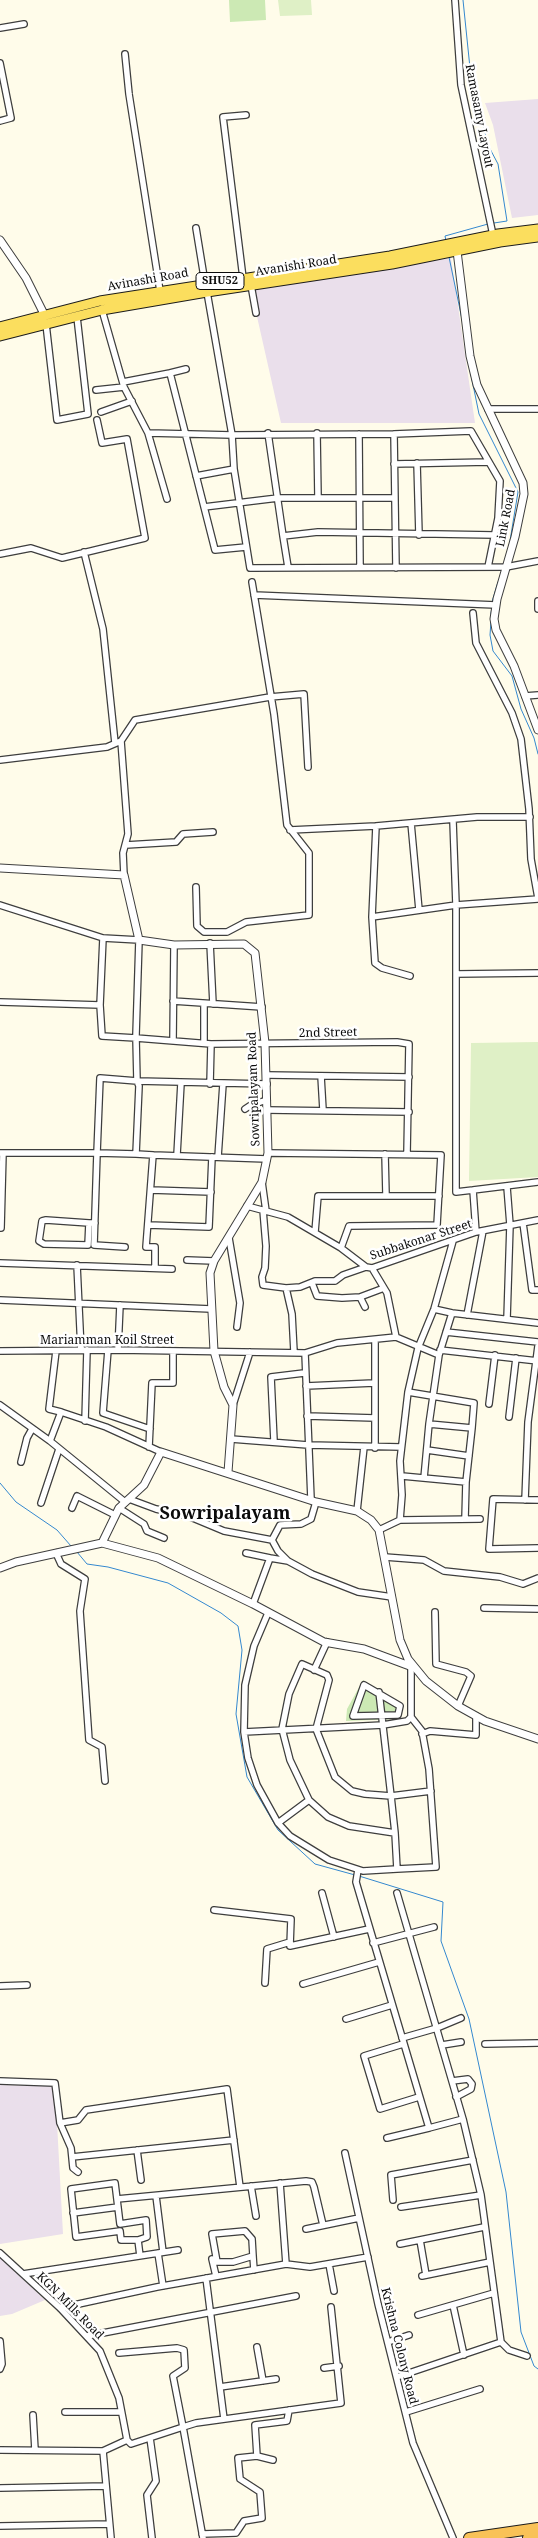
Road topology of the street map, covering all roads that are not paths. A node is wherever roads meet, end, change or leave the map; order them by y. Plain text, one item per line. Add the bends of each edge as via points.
1 (455, 0) edge
2 (24, 24) dead end
3 (0, 28) edge
4 (125, 54) dead end
5 (0, 63) edge
6 (246, 115) dead end
7 (0, 121) edge
8 (491, 227) junction
9 (196, 228) dead end
10 (538, 229) edge
11 (538, 237) edge
12 (0, 240) edge
13 (455, 249) junction
14 (442, 250) junction
15 (243, 278) junction
16 (251, 285) junction
17 (206, 287) junction
18 (160, 291) junction
19 (102, 310) junction
20 (256, 313) dead end
21 (77, 317) junction
22 (46, 320) junction
23 (0, 327) edge
24 (0, 336) edge
25 (186, 369) dead end
26 (170, 372) junction
27 (124, 384) junction
28 (96, 390) dead end
29 (132, 401) junction
30 (488, 409) junction
31 (538, 409) edge
32 (101, 412) dead end
33 (97, 420) dead end
34 (148, 433) junction
35 (187, 433) junction
36 (268, 433) junction
37 (317, 433) junction
38 (360, 434) junction
39 (394, 434) junction
40 (232, 435) junction
41 (488, 462) junction
42 (417, 463) junction
43 (394, 464) junction
44 (234, 469) junction
45 (196, 476) junction
46 (278, 498) junction
47 (318, 498) junction
48 (360, 498) junction
49 (395, 498) junction
50 (166, 499) dead end
51 (239, 502) junction
52 (204, 507) junction
53 (360, 532) junction
54 (396, 534) junction
55 (420, 534) junction
56 (494, 535) junction
57 (283, 536) junction
58 (246, 547) junction
59 (84, 552) junction
60 (0, 554) edge
61 (538, 561) edge
62 (288, 567) junction
63 (360, 567) junction
64 (488, 567) junction
65 (504, 567) junction
66 (396, 568) junction
67 (252, 582) dead end
68 (254, 595) junction
69 (538, 601) edge
70 (493, 604) junction
71 (538, 609) edge
72 (473, 613) dead end
73 (538, 695) edge
74 (525, 696) junction
75 (270, 697) junction
76 (538, 730) edge
77 (118, 742) junction
78 (0, 760) edge
79 (308, 767) dead end
80 (530, 817) junction
81 (453, 820) junction
82 (411, 823) junction
83 (376, 826) junction
84 (290, 830) junction
85 (213, 832) dead end
86 (126, 845) junction
87 (0, 868) edge
88 (124, 875) junction
89 (196, 887) dead end
90 (538, 899) edge
91 (0, 905) edge
92 (456, 906) junction
93 (419, 910) junction
94 (372, 918) junction
95 (103, 938) junction
96 (138, 940) junction
97 (210, 943) junction
98 (174, 945) junction
99 (538, 973) edge
100 (456, 974) junction
101 (410, 976) dead end
102 (173, 1001) junction
103 (0, 1002) edge
104 (204, 1004) junction
105 (213, 1004) junction
106 (100, 1005) junction
107 (262, 1007) junction
108 (136, 1038) junction
109 (173, 1041) junction
110 (207, 1043) junction
111 (265, 1043) junction
112 (267, 1076) junction
113 (321, 1076) junction
114 (409, 1077) junction
115 (137, 1081) junction
116 (181, 1083) junction
117 (210, 1084) junction
118 (223, 1084) junction
119 (267, 1084) junction
120 (267, 1100) junction
121 (245, 1109) dead end
122 (267, 1110) junction
123 (323, 1110) junction
124 (409, 1112) junction
125 (1, 1153) edge
126 (97, 1153) junction
127 (136, 1154) junction
128 (385, 1154) junction
129 (407, 1154) junction
130 (153, 1155) junction
131 (177, 1155) junction
132 (267, 1156) junction
133 (215, 1157) junction
134 (262, 1182) junction
135 (538, 1182) edge
136 (507, 1187) junction
137 (151, 1190) junction
138 (473, 1190) junction
139 (210, 1192) junction
140 (386, 1195) junction
141 (439, 1196) junction
142 (248, 1206) junction
143 (264, 1210) junction
144 (538, 1220) edge
145 (92, 1223) junction
146 (523, 1223) junction
147 (510, 1225) junction
148 (148, 1226) junction
149 (1, 1228) edge
150 (315, 1232) junction
151 (479, 1232) junction
152 (230, 1238) junction
153 (453, 1241) junction
154 (125, 1247) dead end
155 (341, 1248) junction
156 (188, 1260) dead end
157 (214, 1261) junction
158 (0, 1262) edge
159 (77, 1265) junction
160 (155, 1268) junction
161 (369, 1268) junction
162 (172, 1269) dead end
163 (312, 1283) junction
164 (286, 1288) junction
165 (384, 1288) junction
166 (538, 1290) edge
167 (360, 1297) junction
168 (0, 1300) edge
169 (78, 1304) junction
170 (120, 1305) junction
171 (365, 1308) dead end
172 (434, 1308) junction
173 (210, 1309) junction
174 (452, 1313) junction
175 (468, 1315) junction
176 (507, 1319) junction
177 (538, 1323) edge
178 (237, 1327) dead end
179 (446, 1332) junction
180 (396, 1337) junction
181 (375, 1340) junction
182 (538, 1342) edge
183 (538, 1346) edge
184 (418, 1348) junction
185 (84, 1350) junction
186 (108, 1350) junction
187 (118, 1350) junction
188 (0, 1351) edge
189 (56, 1351) junction
190 (173, 1351) junction
191 (214, 1351) junction
192 (250, 1352) junction
193 (294, 1352) junction
194 (305, 1353) junction
195 (440, 1353) junction
196 (495, 1355) junction
197 (516, 1358) junction
198 (537, 1361) edge
199 (304, 1373) junction
200 (374, 1383) junction
201 (306, 1386) junction
202 (408, 1392) junction
203 (433, 1396) junction
204 (489, 1404) dead end
205 (0, 1405) edge
206 (233, 1405) junction
207 (61, 1412) junction
208 (307, 1416) junction
209 (509, 1417) dead end
210 (375, 1418) junction
211 (85, 1421) junction
212 (429, 1424) junction
213 (150, 1428) junction
214 (472, 1428) junction
215 (32, 1429) junction
216 (231, 1439) junction
217 (50, 1441) junction
218 (274, 1441) junction
219 (308, 1445) junction
220 (149, 1447) junction
221 (364, 1447) junction
222 (401, 1447) junction
223 (375, 1448) junction
224 (59, 1449) junction
225 (427, 1450) junction
226 (161, 1452) junction
227 (469, 1456) junction
228 (21, 1462) dead end
229 (228, 1472) junction
230 (402, 1476) junction
231 (424, 1478) junction
232 (466, 1482) junction
233 (127, 1500) junction
234 (525, 1500) junction
235 (538, 1500) edge
236 (313, 1501) junction
237 (42, 1503) dead end
238 (72, 1508) dead end
239 (357, 1511) junction
240 (117, 1512) junction
241 (465, 1519) junction
242 (480, 1519) dead end
243 (400, 1520) junction
244 (379, 1530) junction
245 (164, 1538) dead end
246 (272, 1540) junction
247 (102, 1543) junction
248 (538, 1548) edge
249 (56, 1553) junction
250 (246, 1554) dead end
251 (385, 1557) junction
252 (270, 1558) junction
253 (288, 1561) junction
254 (0, 1568) edge
255 (538, 1578) edge
256 (392, 1597) junction
257 (253, 1604) junction
258 (484, 1608) dead end
259 (538, 1608) edge
260 (435, 1612) dead end
261 (268, 1613) junction
262 (327, 1642) junction
263 (413, 1668) junction
264 (314, 1670) junction
265 (379, 1692) junction
266 (458, 1706) junction
267 (382, 1715) junction
268 (476, 1716) junction
269 (411, 1717) junction
270 (383, 1725) junction
271 (282, 1729) junction
272 (316, 1729) junction
273 (244, 1732) junction
274 (422, 1734) junction
275 (538, 1739) edge
276 (105, 1781) dead end
277 (431, 1792) junction
278 (391, 1796) junction
279 (310, 1800) junction
280 (278, 1822) junction
281 (395, 1833) junction
282 (397, 1869) junction
283 (358, 1870) junction
284 (322, 1893) dead end
285 (397, 1893) dead end
286 (214, 1910) dead end
287 (434, 1927) dead end
288 (369, 1929) junction
289 (410, 1934) junction
290 (334, 1937) junction
291 (290, 1942) junction
292 (373, 1943) junction
293 (379, 1962) junction
294 (265, 1984) dead end
295 (303, 1984) dead end
296 (27, 1985) dead end
297 (0, 1986) edge
298 (392, 2006) junction
299 (461, 2018) dead end
300 (346, 2019) dead end
301 (437, 2028) junction
302 (403, 2041) junction
303 (461, 2042) dead end
304 (538, 2043) edge
305 (485, 2044) dead end
306 (442, 2045) junction
307 (0, 2081) edge
308 (452, 2082) junction
309 (419, 2097) junction
310 (456, 2097) junction
311 (463, 2119) junction
312 (60, 2123) junction
313 (429, 2128) junction
314 (387, 2138) dead end
315 (234, 2140) junction
316 (137, 2150) junction
317 (345, 2153) dead end
318 (72, 2157) junction
319 (473, 2160) junction
320 (78, 2172) dead end
321 (141, 2180) dead end
322 (280, 2183) junction
323 (251, 2186) junction
324 (240, 2187) junction
325 (481, 2195) junction
326 (156, 2196) junction
327 (117, 2199) junction
328 (393, 2200) dead end
329 (118, 2207) junction
330 (401, 2207) dead end
331 (73, 2213) junction
332 (256, 2216) dead end
333 (359, 2218) junction
334 (120, 2224) junction
335 (323, 2225) junction
336 (484, 2227) junction
337 (306, 2229) dead end
338 (120, 2231) junction
339 (138, 2240) junction
340 (420, 2240) junction
341 (400, 2244) dead end
342 (178, 2250) dead end
343 (0, 2252) edge
344 (160, 2252) junction
345 (212, 2254) dead end
346 (140, 2256) junction
347 (253, 2256) junction
348 (368, 2256) junction
349 (490, 2262) junction
350 (286, 2264) junction
351 (329, 2264) junction
352 (254, 2270) junction
353 (23, 2274) junction
354 (216, 2276) junction
355 (206, 2278) junction
356 (163, 2286) junction
357 (334, 2291) dead end
358 (494, 2294) junction
359 (296, 2296) dead end
360 (453, 2305) junction
361 (331, 2307) dead end
362 (60, 2308) junction
363 (210, 2314) junction
364 (418, 2315) dead end
365 (409, 2335) dead end
366 (87, 2336) junction
367 (0, 2341) edge
368 (388, 2342) junction
369 (501, 2342) junction
370 (258, 2347) dead end
371 (119, 2353) dead end
372 (464, 2355) junction
373 (527, 2356) dead end
374 (339, 2366) junction
375 (324, 2368) dead end
376 (0, 2369) edge
377 (397, 2377) junction
378 (276, 2379) dead end
379 (263, 2381) junction
380 (220, 2387) junction
381 (480, 2388) dead end
382 (288, 2410) junction
383 (65, 2412) dead end
384 (121, 2412) junction
385 (406, 2412) junction
386 (33, 2416) dead end
387 (224, 2419) junction
388 (183, 2427) junction
389 (150, 2438) junction
390 (127, 2440) junction
391 (0, 2450) edge
392 (35, 2450) junction
393 (103, 2450) junction
394 (257, 2456) junction
395 (272, 2460) dead end
396 (106, 2486) junction
397 (0, 2488) edge
398 (110, 2524) junction
399 (0, 2526) edge
400 (538, 2528) edge
401 (202, 2536) edge
402 (538, 2536) edge
403 (111, 2538) edge
404 (152, 2538) edge
405 (453, 2538) edge
406 (474, 2538) edge
407 (528, 2538) edge

1 - 8 street, Ramasamy Layout via 461,85
2 - 3 street
4 - 18 street
5 - 7 street via 11,118
6 - 15 street via 223,117
8 - 10 main road, Avinashi Road / SHU52
8 - 13 main road, Avinashi Road / SHU52
9 - 17 street
11 - 13 main road, SHU52
12 - 22 street via 26,278
13 - 14 main road, Avinashi Road / SHU52
13 - 30 street, Link Road via 470,356 476,385
14 - 15 main road, Avinashi Road / SHU52
14 - 16 main road, Avanishi Road / SHU52
15 - 17 main road, Avinashi Road / SHU52
16 - 17 main road, Avanishi Road / SHU52
16 - 20 street
17 - 18 main road, Avinashi Road / SHU52
17 - 19 main road, Avanishi Road / SHU52
17 - 40 street
18 - 22 main road, Avinashi Road / SHU52 via 100,301
19 - 21 main road, Avanishi Road / SHU52
19 - 27 street
21 - 22 main road, Avanishi Road / SHU52
21 - 22 street via 88,414 57,420
22 - 23 main road, Avinashi Road / SHU52
22 - 24 main road, Avanishi Road / SHU52
25 - 26 street
26 - 27 street
26 - 35 street
27 - 28 street
27 - 29 street
29 - 32 street
29 - 34 street
30 - 31 street
30 - 65 street, Link Road via 523,483 524,494 515,537
33 - 59 street via 102,443 126,439 145,538
34 - 35 street
34 - 50 street
35 - 40 street
35 - 45 street
36 - 37 street
36 - 40 street
36 - 46 street
37 - 38 street
37 - 47 street
38 - 39 street
38 - 48 street
39 - 41 street via 471,430
39 - 43 street
40 - 44 street
41 - 42 street
41 - 56 street via 500,482
42 - 43 street
42 - 55 street
43 - 49 street
44 - 45 street
44 - 51 street
45 - 52 street
46 - 47 street
46 - 51 street
46 - 57 street
47 - 48 street
48 - 49 street
48 - 53 street
49 - 54 street
51 - 52 street
51 - 58 street
52 - 58 street via 216,550
53 - 54 street
53 - 57 street
53 - 63 street
54 - 55 street
54 - 66 street
55 - 56 street
56 - 64 street
57 - 62 street
58 - 62 street via 250,568
59 - 60 street via 62,558 31,548
59 - 77 street via 103,629
61 - 65 street
62 - 63 street
63 - 66 street
64 - 65 street
64 - 66 street
65 - 70 street, Link Road
67 - 68 street
68 - 70 street
68 - 75 street
69 - 71 street
70 - 74 street, Link Road via 496,630
72 - 80 street via 476,644 512,713 521,739
73 - 74 street
74 - 76 street, Link Road
75 - 77 street via 135,720
75 - 79 street via 304,694
75 - 84 street
77 - 78 street via 107,747
77 - 86 street via 128,834
80 - 81 street
80 - 90 street via 531,859
81 - 82 street
81 - 92 street
82 - 83 street
82 - 93 street
83 - 84 street
83 - 94 street
84 - 89 street via 309,854 309,915 246,922 227,932 204,932 197,926
85 - 86 street via 183,834 176,842
86 - 88 street
87 - 88 street
88 - 96 street
90 - 92 street
91 - 95 street
92 - 93 street
92 - 100 street
93 - 94 street
94 - 101 street via 375,963
95 - 96 street
95 - 106 street
96 - 98 street, Sowripalayam Road
96 - 108 street
97 - 98 street, Sowripalayam Road
97 - 105 street
97 - 107 street, Sowripalayam Road via 244,944 255,953
98 - 102 street
99 - 100 street
100 - 138 street via 456,1192
102 - 104 street
102 - 109 street
103 - 106 street
104 - 105 street
104 - 110 street
105 - 107 street
106 - 108 street, 2nd Street via 102,1036
107 - 111 street, Sowripalayam Road
108 - 109 street, 2nd Street
108 - 115 street
109 - 110 street, 2nd Street
110 - 111 street, 2nd Street
110 - 117 street
111 - 112 street, Sowripalayam Road
111 - 114 street, 2nd Street via 409,1044
112 - 113 street
112 - 119 street, Sowripalayam Road
113 - 114 street
113 - 123 street
114 - 124 street, 2nd Street
115 - 116 street
115 - 126 street via 100,1078
115 - 127 street
116 - 117 street
116 - 131 street
117 - 118 street
118 - 119 street
118 - 133 street
119 - 120 street, Sowripalayam Road
120 - 121 street
120 - 122 street, Sowripalayam Road
122 - 123 street
122 - 132 street, Sowripalayam Road
123 - 124 street
124 - 129 street, 2nd Street
125 - 126 street
125 - 149 street
126 - 127 street
126 - 145 street
127 - 130 street
128 - 129 street
128 - 132 street
128 - 140 street
129 - 141 street via 441,1154
130 - 131 street
130 - 137 street
131 - 133 street
132 - 133 street
132 - 134 street, Sowripalayam Road
133 - 139 street
134 - 142 street, Sowripalayam Road
134 - 143 street
135 - 136 street
136 - 138 street
136 - 147 street
137 - 139 street
137 - 148 street
138 - 151 street
139 - 148 street via 210,1228
140 - 141 street
140 - 150 street via 318,1196
141 - 155 street via 438,1226 349,1226
142 - 143 street, Subbakonar Street
142 - 152 street, Sowripalayam Road
143 - 150 street, Subbakonar Street via 288,1217
143 - 164 street via 266,1252 262,1282 263,1285
144 - 146 street, Subbakonar Street
145 - 145 street via 42,1221 39,1240 44,1244 88,1246
145 - 154 street via 94,1245
146 - 147 street, Subbakonar Street
146 - 166 street via 532,1290
147 - 151 street, Subbakonar Street
147 - 176 street
148 - 160 street via 146,1247 155,1247
150 - 155 street, Subbakonar Street
151 - 153 street, Subbakonar Street
151 - 175 street
152 - 157 street, Sowripalayam Road
152 - 178 street via 240,1303
153 - 161 street, Subbakonar Street
153 - 172 street
155 - 161 street, Subbakonar Street
156 - 157 street
157 - 173 street, Sowripalayam Road via 210,1273
158 - 159 street
159 - 160 street
159 - 169 street
160 - 162 street
161 - 163 street via 342,1275 335,1281
161 - 165 street
163 - 164 street
163 - 167 street via 317,1296
164 - 193 street via 292,1314
165 - 167 street
165 - 180 street via 392,1308
167 - 171 street
168 - 169 street
169 - 170 street
169 - 185 street
170 - 173 street
170 - 187 street
172 - 174 street
172 - 184 street
173 - 191 street, Sowripalayam Road
174 - 175 street
174 - 179 street
175 - 176 street
176 - 177 street
179 - 182 street
179 - 195 street
180 - 181 street
180 - 184 street
181 - 194 street via 337,1343
181 - 200 street
183 - 198 street
184 - 195 street
184 - 202 street
185 - 186 street, Mariamman Koil Street
185 - 189 street, Mariamman Koil Street
185 - 211 street
186 - 187 street, Mariamman Koil Street
186 - 213 street via 103,1413
187 - 190 street, Mariamman Koil Street
188 - 189 street, Mariamman Koil Street
189 - 207 street via 49,1409
190 - 191 street, Mariamman Koil Street
190 - 213 street via 174,1383 152,1383
191 - 192 street, Mariamman Koil Street
191 - 206 street, Sowripalayam Road via 224,1387
192 - 193 street, Mariamman Koil Street
192 - 206 street
193 - 194 street, Mariamman Koil Street
194 - 199 street
195 - 196 street
195 - 203 street
196 - 197 street
196 - 204 street
197 - 198 street
197 - 209 street
198 - 234 street via 528,1422
199 - 201 street
199 - 218 street via 271,1377
200 - 201 street
200 - 210 street
201 - 208 street
202 - 203 street
202 - 222 street
203 - 212 street
203 - 214 street via 474,1403
205 - 215 street
206 - 216 street, Sowripalayam Road
207 - 211 street
207 - 217 street
208 - 210 street
208 - 219 street
210 - 223 street
211 - 220 street
212 - 214 street
212 - 225 street
213 - 220 street
214 - 227 street
215 - 217 street
215 - 228 street via 26,1438
216 - 218 street
216 - 229 street, Sowripalayam Road
217 - 224 street
218 - 219 street
219 - 221 street
219 - 236 street
220 - 226 street
221 - 223 street
221 - 239 street
222 - 223 street
222 - 230 street
224 - 233 street
224 - 237 street
225 - 227 street
225 - 231 street
226 - 229 street
226 - 233 street via 144,1485
227 - 232 street
229 - 236 street
230 - 231 street
230 - 243 street
231 - 232 street
232 - 241 street
233 - 240 street
233 - 246 street via 188,1516 224,1530
234 - 235 street
234 - 248 street via 493,1499 489,1549
236 - 239 street
236 - 246 street via 311,1519 301,1524 280,1525
238 - 240 street via 77,1496
239 - 244 street
240 - 245 street via 144,1524 146,1531
240 - 247 street
241 - 242 street
241 - 243 street
243 - 244 street
244 - 251 street
246 - 253 street
247 - 249 street
247 - 257 street via 158,1558
249 - 254 street
249 - 276 street via 61,1564 85,1578 80,1611 89,1740 102,1747
250 - 252 street
251 - 255 street via 424,1560 444,1571 500,1577 523,1584
251 - 256 street
252 - 253 street
252 - 257 street
253 - 256 street via 358,1592
256 - 263 street via 400,1640
257 - 261 street
258 - 259 street
260 - 266 street via 436,1664 471,1676
261 - 262 street
261 - 273 street via 254,1646 245,1684
262 - 263 street via 364,1649
262 - 264 street
263 - 266 street
263 - 269 street
264 - 271 street via 302,1664 299,1666
264 - 272 street via 327,1675 329,1680
265 - 267 street
265 - 267 street via 400,1706 398,1715
265 - 267 street via 364,1685 353,1716
266 - 268 street
267 - 270 street
268 - 274 street via 476,1735 430,1731
268 - 275 street
269 - 270 street via 407,1721
269 - 274 street
270 - 272 street
270 - 278 street
271 - 272 street
271 - 273 street
271 - 279 street via 290,1760
272 - 278 street via 335,1777 344,1786 365,1794
273 - 280 street via 257,1785
274 - 277 street
277 - 278 street
277 - 282 street via 436,1867
278 - 281 street
279 - 280 street
279 - 281 street via 328,1817 349,1826
280 - 283 street via 290,1836 310,1850
281 - 282 street
282 - 283 street
283 - 288 street via 356,1882
284 - 290 street
285 - 289 street
286 - 291 street via 291,1919
287 - 289 street
288 - 290 street
288 - 292 street
289 - 292 street
289 - 301 street
290 - 291 street via 290,1946
291 - 294 street via 267,1949
292 - 293 street
293 - 295 street
293 - 298 street
296 - 297 street
298 - 300 street
298 - 302 street
299 - 301 street
301 - 302 street
301 - 306 street
302 - 309 street
302 - 309 street via 364,2056 380,2109
303 - 306 street
304 - 305 street
306 - 308 street
307 - 312 street via 55,2083
308 - 310 street
308 - 310 street via 468,2079 472,2084 471,2089
309 - 313 street
310 - 311 street
311 - 313 street
311 - 319 street
312 - 315 street via 78,2120 86,2110 227,2089
312 - 318 street
313 - 314 street
315 - 316 street
315 - 324 street
316 - 318 street
316 - 321 street
317 - 333 street, Krishna Colony Road
318 - 320 street via 73,2168
319 - 325 street
319 - 328 street via 391,2175
322 - 323 street
322 - 335 street via 312,2182
322 - 350 street
323 - 324 street
323 - 332 street
324 - 326 street
325 - 330 street
325 - 336 street
326 - 327 street
326 - 344 street
327 - 329 street
327 - 331 street via 115,2183 71,2189
329 - 331 street
329 - 334 street
331 - 338 street via 76,2237
333 - 335 street
333 - 348 street, Krishna Colony Road
334 - 338 street
334 - 339 street via 146,2220 147,2237
335 - 337 street
336 - 340 street
336 - 349 street
338 - 339 street via 121,2240
339 - 346 street
340 - 341 street
340 - 349 street via 424,2276
342 - 344 street
343 - 353 street, KGN Mills Road
344 - 346 street
344 - 356 street
345 - 354 street
346 - 353 street
347 - 347 street via 252,2238 245,2231 212,2234 216,2262 233,2262
347 - 352 street
348 - 351 street
348 - 368 street, Krishna Colony Road
349 - 358 street
350 - 351 street via 310,2267
350 - 352 street
351 - 357 street
352 - 354 street
353 - 362 street, KGN Mills Road
354 - 355 street
355 - 356 street
355 - 363 street
356 - 362 street
358 - 360 street
358 - 369 street
359 - 363 street
360 - 364 street
360 - 372 street
361 - 374 street
362 - 366 street, KGN Mills Road
363 - 366 street
363 - 380 street
365 - 368 street
366 - 384 street, KGN Mills Road via 100,2350 111,2373
367 - 376 street
368 - 377 street, Krishna Colony Road
369 - 372 street
369 - 373 street via 509,2350
370 - 379 street
371 - 388 street via 184,2350 185,2368 173,2376
372 - 377 street
374 - 375 street
374 - 382 street via 342,2403
377 - 385 street, Krishna Colony Road
378 - 379 street
379 - 380 street
380 - 387 street
381 - 385 street
382 - 387 street
382 - 394 street via 287,2421 255,2425
383 - 384 street
384 - 390 street, KGN Mills Road
385 - 405 street, Krishna Colony Road via 413,2443
386 - 392 street
387 - 388 street
388 - 389 street
388 - 401 street
389 - 390 street via 131,2444
389 - 404 street via 156,2481 147,2495
390 - 393 street
391 - 392 street
392 - 393 street
393 - 396 street
394 - 395 street
394 - 401 street via 238,2458 240,2479 260,2492 262,2518 244,2520 236,2533
396 - 397 street
396 - 398 street
398 - 399 street
398 - 403 street
400 - 406 highway
402 - 407 highway

